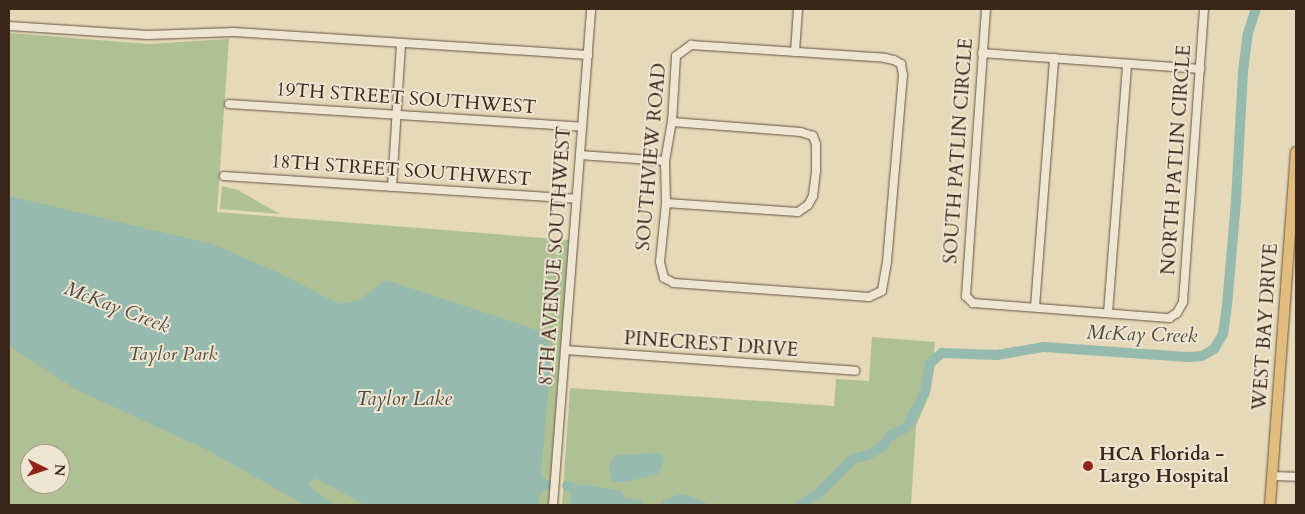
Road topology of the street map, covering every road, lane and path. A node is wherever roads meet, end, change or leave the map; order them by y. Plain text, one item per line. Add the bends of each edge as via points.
1 (591, 9) edge
2 (798, 9) edge
3 (986, 9) edge
4 (1204, 9) edge
5 (9, 26) edge
6 (401, 44) junction
7 (795, 52) junction
8 (982, 53) junction
9 (588, 56) junction
10 (1054, 58) junction
11 (1127, 64) junction
12 (1200, 68) junction
13 (229, 104) dead end
14 (396, 116) junction
15 (672, 122) junction
16 (582, 127) junction
17 (1296, 152) edge
18 (580, 155) junction
19 (665, 161) junction
20 (224, 176) dead end
21 (1295, 183) edge
22 (392, 187) junction
23 (576, 199) junction
24 (666, 203) junction
25 (1293, 234) edge
26 (1035, 307) junction
27 (1108, 313) junction
28 (565, 350) junction
29 (855, 371) dead end
30 (1272, 476) junction
31 (1296, 477) edge
32 (552, 505) edge
33 (1270, 505) edge

1 - 9 street, 8TH AVENUE SOUTHWEST
2 - 7 street
3 - 8 street, SOUTH PATLIN CIRCLE
4 - 12 street, NORTH PATLIN CIRCLE
5 - 6 street via 148,35 234,32
6 - 9 street
6 - 14 street
7 - 15 street, SOUTHVIEW ROAD via 691,45 676,56
7 - 24 street, SOUTHVIEW ROAD via 885,58 901,64 902,85 882,291 869,297 674,283 664,278 660,262
8 - 10 street
8 - 26 street, SOUTH PATLIN CIRCLE via 966,296 974,303
9 - 16 street, 8TH AVENUE SOUTHWEST
10 - 11 street
10 - 26 street
11 - 12 street
11 - 27 street
12 - 27 street, NORTH PATLIN CIRCLE via 1183,302 1177,313 1169,318
13 - 14 street, 19TH STREET SOUTHWEST
14 - 16 street, 19TH STREET SOUTHWEST
14 - 22 street
15 - 19 street, SOUTHVIEW ROAD
15 - 24 street via 801,132 813,136 816,144 813,196 808,205 798,212
16 - 18 street, 8TH AVENUE SOUTHWEST
17 - 21 main road, WEST BAY DRIVE
18 - 19 street
18 - 23 street, 8TH AVENUE SOUTHWEST
19 - 24 street, SOUTHVIEW ROAD
20 - 22 street, 18TH STREET SOUTHWEST
21 - 25 main road, WEST BAY DRIVE
22 - 23 street, 18TH STREET SOUTHWEST
23 - 28 street, 8TH AVENUE SOUTHWEST
25 - 30 main road, WEST BAY DRIVE
26 - 27 street
28 - 29 street, PINECREST DRIVE
28 - 32 street, 8TH AVENUE SOUTHWEST
30 - 31 street
30 - 33 main road, WEST BAY DRIVE

